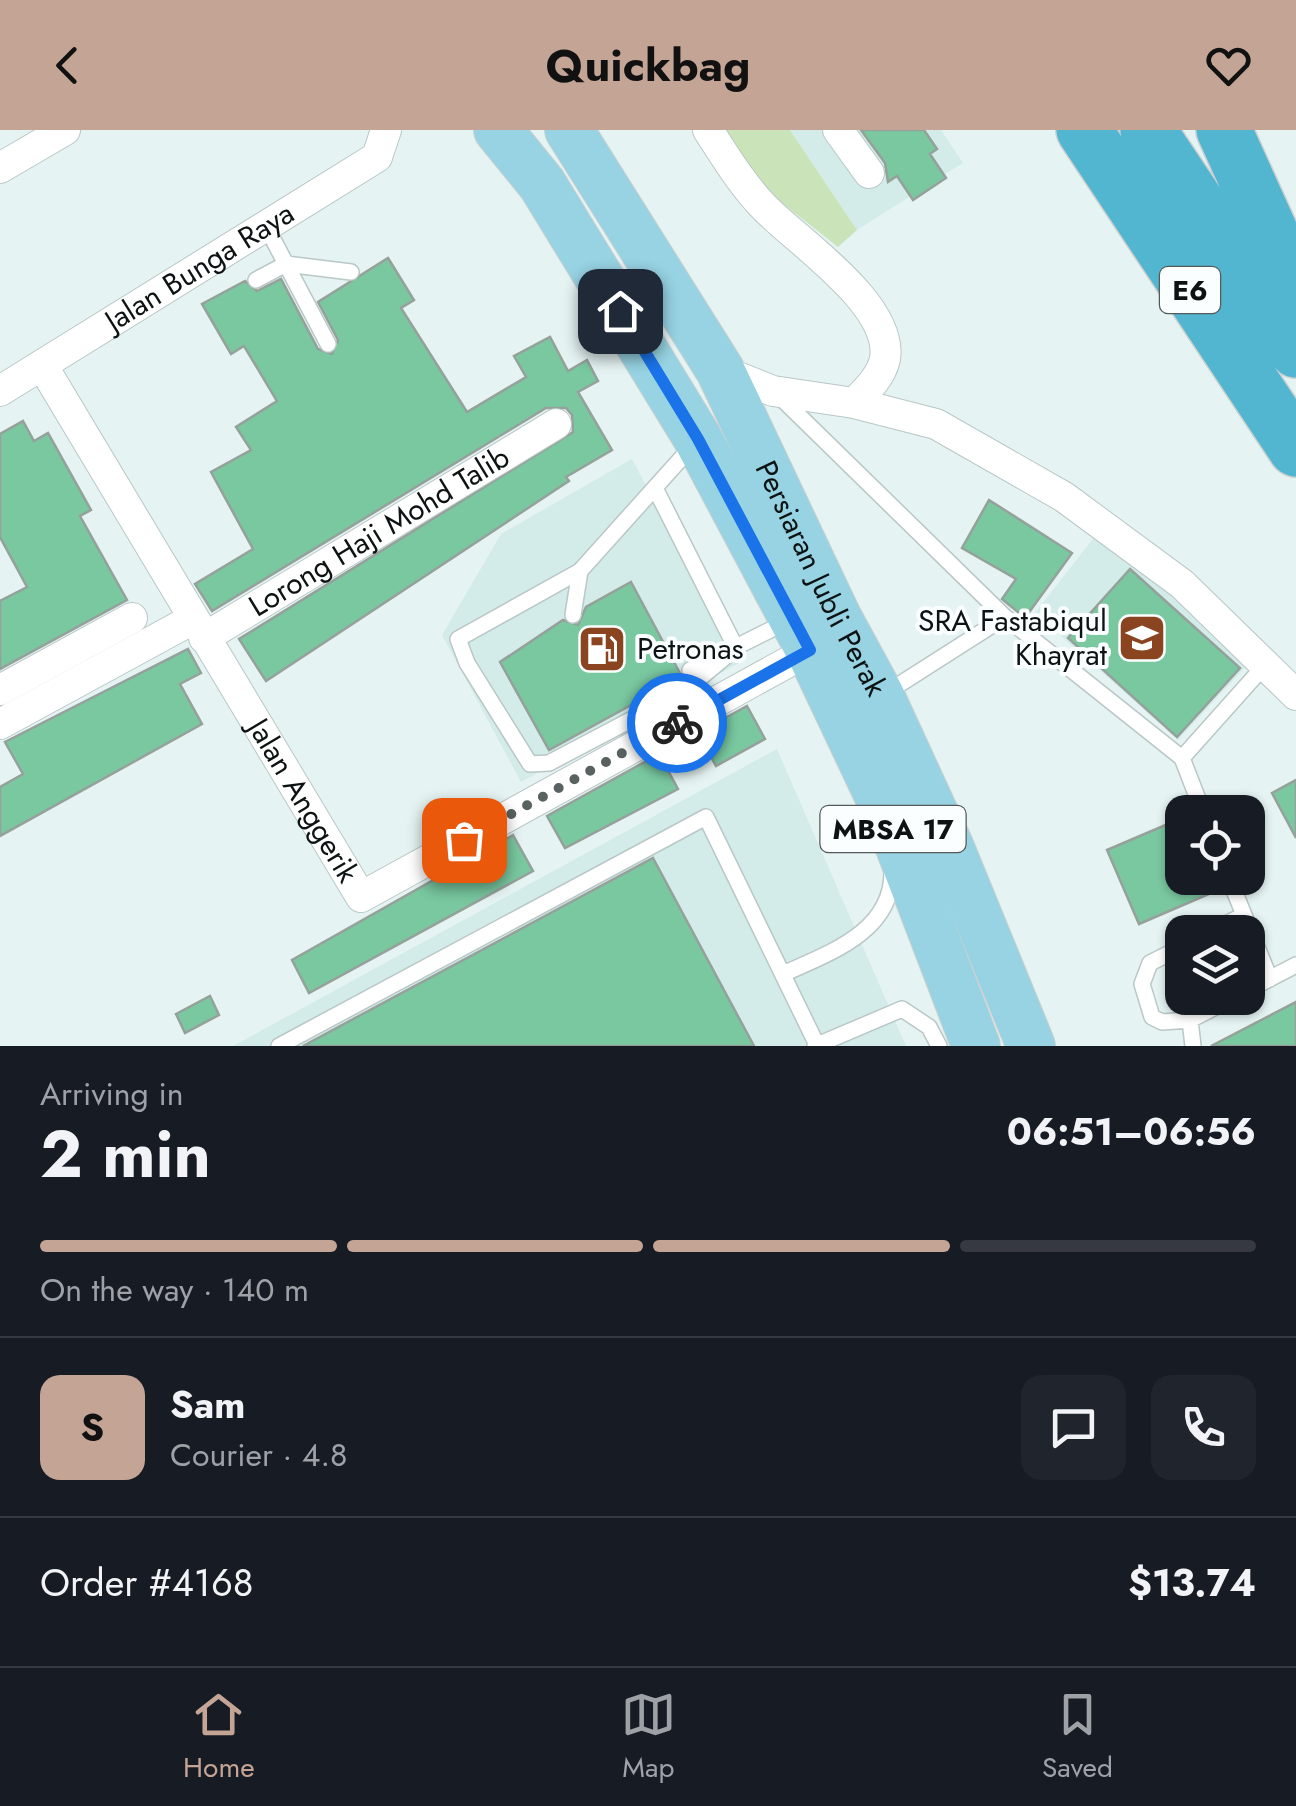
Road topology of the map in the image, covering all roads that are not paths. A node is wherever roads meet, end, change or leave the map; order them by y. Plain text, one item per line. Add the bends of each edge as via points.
1 (65, 130) edge
2 (386, 130) edge
3 (498, 130) edge
4 (516, 130) edge
5 (569, 130) edge
6 (708, 130) edge
7 (838, 130) edge
8 (1084, 130) edge
9 (1148, 130) edge
10 (1224, 130) edge
11 (0, 168) edge
12 (869, 173) dead end
13 (542, 184) junction
14 (266, 226) junction
15 (286, 264) junction
16 (351, 272) dead end
17 (256, 280) dead end
18 (1296, 289) edge
19 (328, 344) dead end
20 (1296, 350) edge
21 (42, 365) junction
22 (720, 370) junction
23 (0, 391) edge
24 (773, 391) junction
25 (854, 403) junction
26 (556, 424) dead end
27 (698, 439) junction
28 (1296, 449) edge
29 (656, 490) junction
30 (580, 572) junction
31 (573, 615) dead end
32 (1004, 617) junction
33 (132, 618) dead end
34 (199, 628) junction
35 (802, 634) junction
36 (736, 648) junction
37 (100, 652) junction
38 (1266, 663) junction
39 (690, 670) dead end
40 (0, 690) edge
41 (880, 696) junction
42 (1296, 696) edge
43 (0, 724) edge
44 (1182, 758) junction
45 (1197, 795) edge
46 (886, 811) junction
47 (1165, 956) edge
48 (1296, 965) edge
49 (1265, 966) edge
50 (783, 974) junction
51 (1270, 978) junction
52 (1265, 981) edge
53 (1200, 1015) edge
54 (1190, 1020) junction
55 (816, 1045) edge
56 (280, 1046) edge
57 (939, 1046) edge
58 (976, 1046) edge
59 (1031, 1046) edge
60 (1193, 1046) edge

1 - 11 street
2 - 14 street, Jalan Bunga Raya via 378,157
3 - 13 main road, Persiaran Jubli Perak / MBSA 17
4 - 13 main road
5 - 22 main road, Persiaran Jubli Perak / MBSA 17
6 - 25 street via 752,194 860,293 886,358
7 - 12 street
8 - 28 highway, E6
9 - 20 highway, E6
10 - 18 highway
13 - 27 main road, Persiaran Jubli Perak / MBSA 17
14 - 15 lane
14 - 21 street, Jalan Bunga Raya
15 - 16 lane
15 - 17 lane
15 - 19 lane
21 - 23 street, Jalan Bunga Raya
21 - 34 street, Jalan Anggerik
22 - 24 street
22 - 41 main road, Persiaran Jubli Perak / MBSA 17
24 - 25 street
24 - 32 lane
25 - 38 street via 936,424 1064,497 1182,584
26 - 34 street, Lorong Haji Mohd Talib
27 - 29 lane
27 - 35 main road, Persiaran Jubli Perak / MBSA 17
29 - 30 lane
29 - 36 lane
30 - 31 lane
30 - 36 lane via 458,639 530,764 549,763 682,693
32 - 41 lane
32 - 44 lane
33 - 37 street
34 - 35 street, Jalan Anggerik via 361,897
34 - 37 street, Lorong Haji Mohd Talib
35 - 36 lane
35 - 46 main road, Persiaran Jubli Perak / MBSA 17
36 - 39 lane
37 - 40 street
37 - 43 street
38 - 42 street
38 - 44 lane
41 - 59 main road, Persiaran Jubli Perak / MBSA 17
44 - 45 lane
46 - 50 lane via 893,877 878,918 851,943
46 - 58 main road, Persiaran Jubli Perak / MBSA 17
47 - 54 lane via 1150,963 1142,984 1152,1017
48 - 51 lane
49 - 51 lane
50 - 55 lane
50 - 56 lane via 706,816
51 - 52 lane
53 - 54 lane
54 - 60 lane
55 - 57 lane via 902,1009

